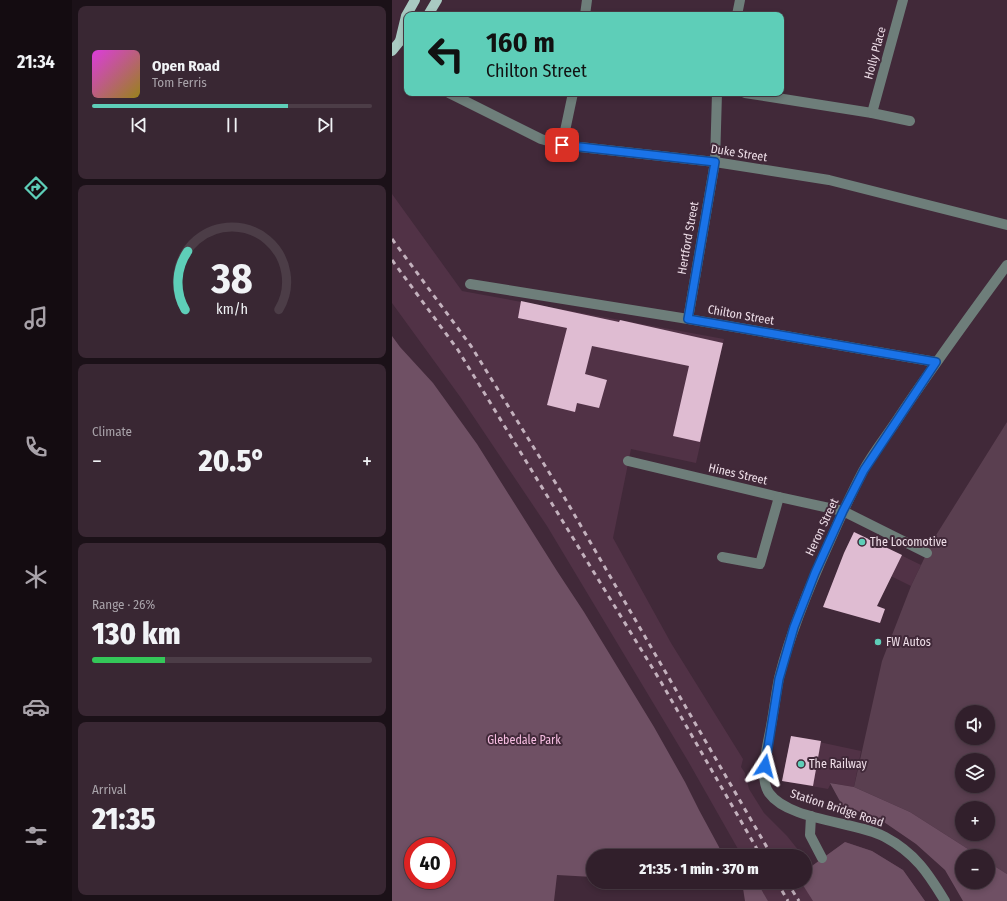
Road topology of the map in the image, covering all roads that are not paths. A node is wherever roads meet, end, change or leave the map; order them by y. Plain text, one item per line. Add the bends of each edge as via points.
1 (415, 0) edge
2 (437, 0) edge
3 (587, 0) edge
4 (740, 0) edge
5 (903, 0) edge
6 (408, 12) edge
7 (430, 12) edge
8 (585, 12) edge
9 (738, 12) edge
10 (403, 38) edge
11 (392, 51) edge
12 (455, 96) edge
13 (572, 96) edge
14 (717, 96) edge
15 (764, 96) edge
16 (872, 113) junction
17 (910, 121) dead end
18 (562, 145) junction
19 (715, 162) junction
20 (1007, 225) edge
21 (1007, 265) edge
22 (470, 284) dead end
23 (688, 319) junction
24 (936, 362) junction
25 (628, 461) dead end
26 (779, 497) junction
27 (843, 511) junction
28 (927, 553) dead end
29 (722, 557) dead end
30 (768, 791) joint
31 (811, 816) junction
32 (822, 858) dead end
33 (945, 901) edge

1 - 6 main road
2 - 7 main road
3 - 8 street
4 - 9 street
5 - 16 street, Holly Place
10 - 11 main road
12 - 18 street, Duke Street via 541,139
13 - 18 street
14 - 19 street, Hertford Street
15 - 16 street
16 - 17 street
18 - 19 street, Duke Street
19 - 20 street, Duke Street via 829,180
19 - 23 street, Hertford Street
21 - 24 street, Heron Street
22 - 23 street, Chilton Street
23 - 24 street, Chilton Street
24 - 27 street, Heron Street via 864,470
25 - 26 street, Hines Street
26 - 27 street, Hines Street
26 - 29 street via 760,564
27 - 28 street, Hines Street
27 - 30 street, Heron Street via 794,627 779,679 765,766
30 - 31 street, Station Bridge Road via 780,803
31 - 32 street via 810,835
31 - 33 street, Station Bridge Road via 884,836 908,851 925,869

